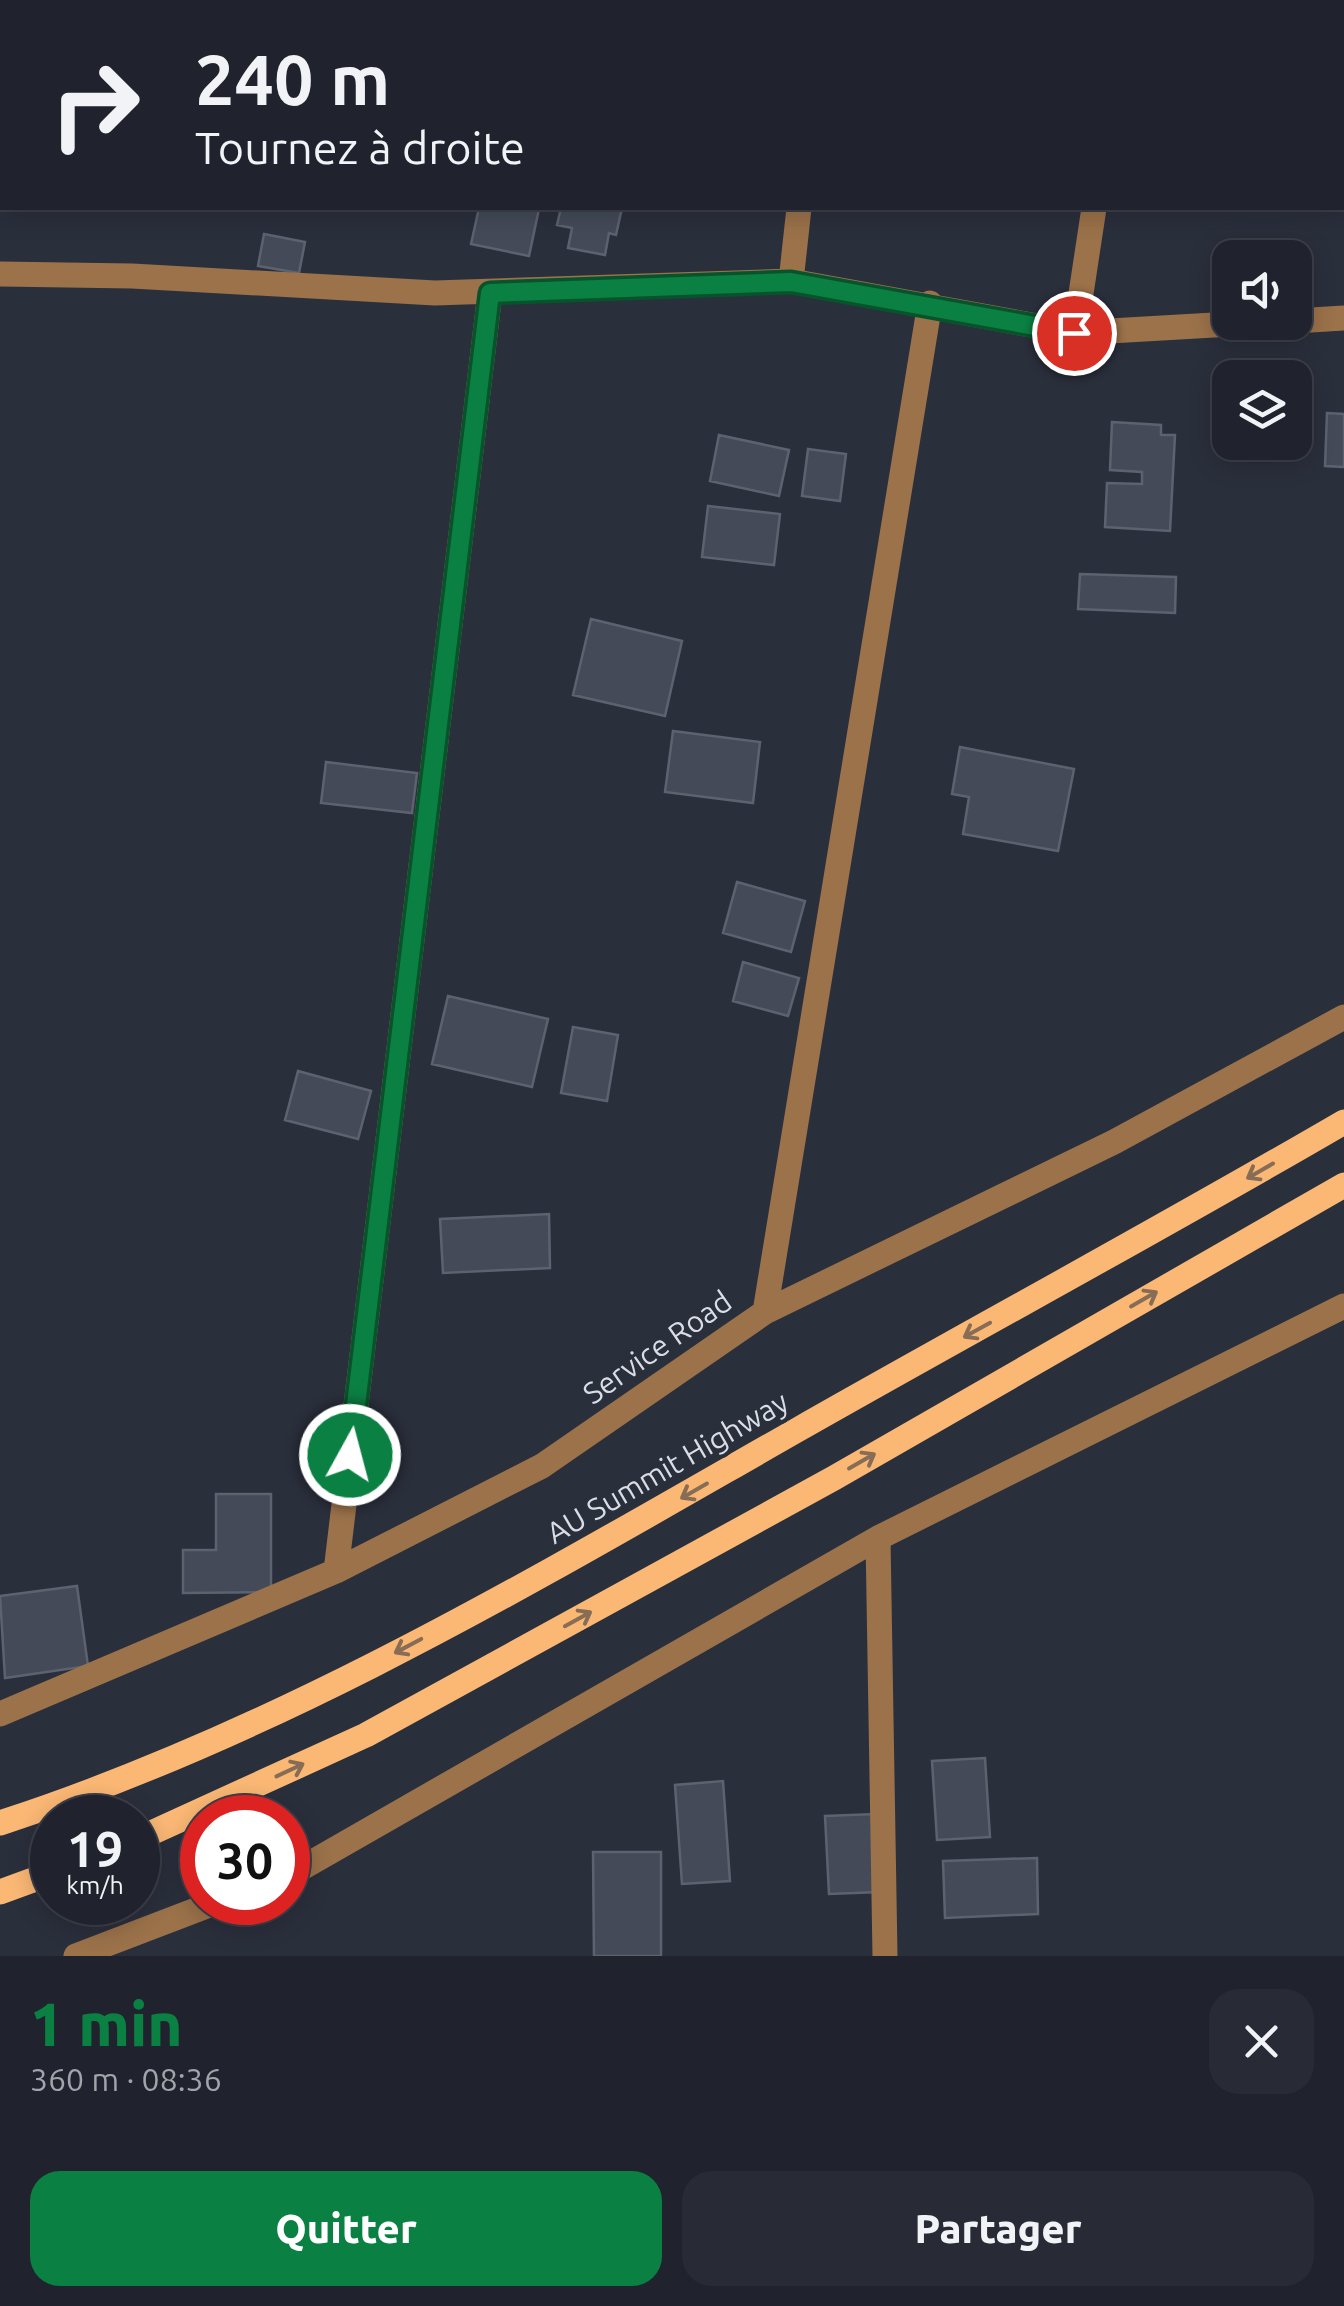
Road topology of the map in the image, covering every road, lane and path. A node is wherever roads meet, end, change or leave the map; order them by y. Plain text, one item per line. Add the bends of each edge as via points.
1 (799, 210) edge
2 (1094, 210) edge
3 (0, 274) edge
4 (791, 282) junction
5 (490, 293) junction
6 (930, 303) junction
7 (1344, 318) edge
8 (1312, 320) edge
9 (1212, 325) edge
10 (1074, 333) junction
11 (1344, 1016) edge
12 (1344, 1122) edge
13 (1344, 1184) edge
14 (1344, 1306) edge
15 (765, 1312) junction
16 (878, 1538) junction
17 (336, 1571) junction
18 (0, 1714) edge
19 (0, 1824) edge
20 (160, 1829) edge
21 (310, 1863) edge
22 (30, 1881) edge
23 (0, 1892) edge
24 (180, 1916) edge
25 (76, 1956) edge
26 (885, 1956) edge

1 - 4 street
2 - 10 street
3 - 5 street
4 - 5 street
4 - 6 street
5 - 17 street
6 - 10 street
6 - 15 street
7 - 8 street
9 - 10 street
11 - 15 street, Service Road via 1114,1142
12 -> 19 main road, AU Summit Highway via 614,1538 357,1673 140,1773
20 -> 13 main road via 400,1716 834,1478
14 - 16 street
15 - 17 street, Service Road via 542,1466
16 - 21 street
16 - 26 street
17 - 18 street, Service Road
22 - 23 main road
24 - 25 street

